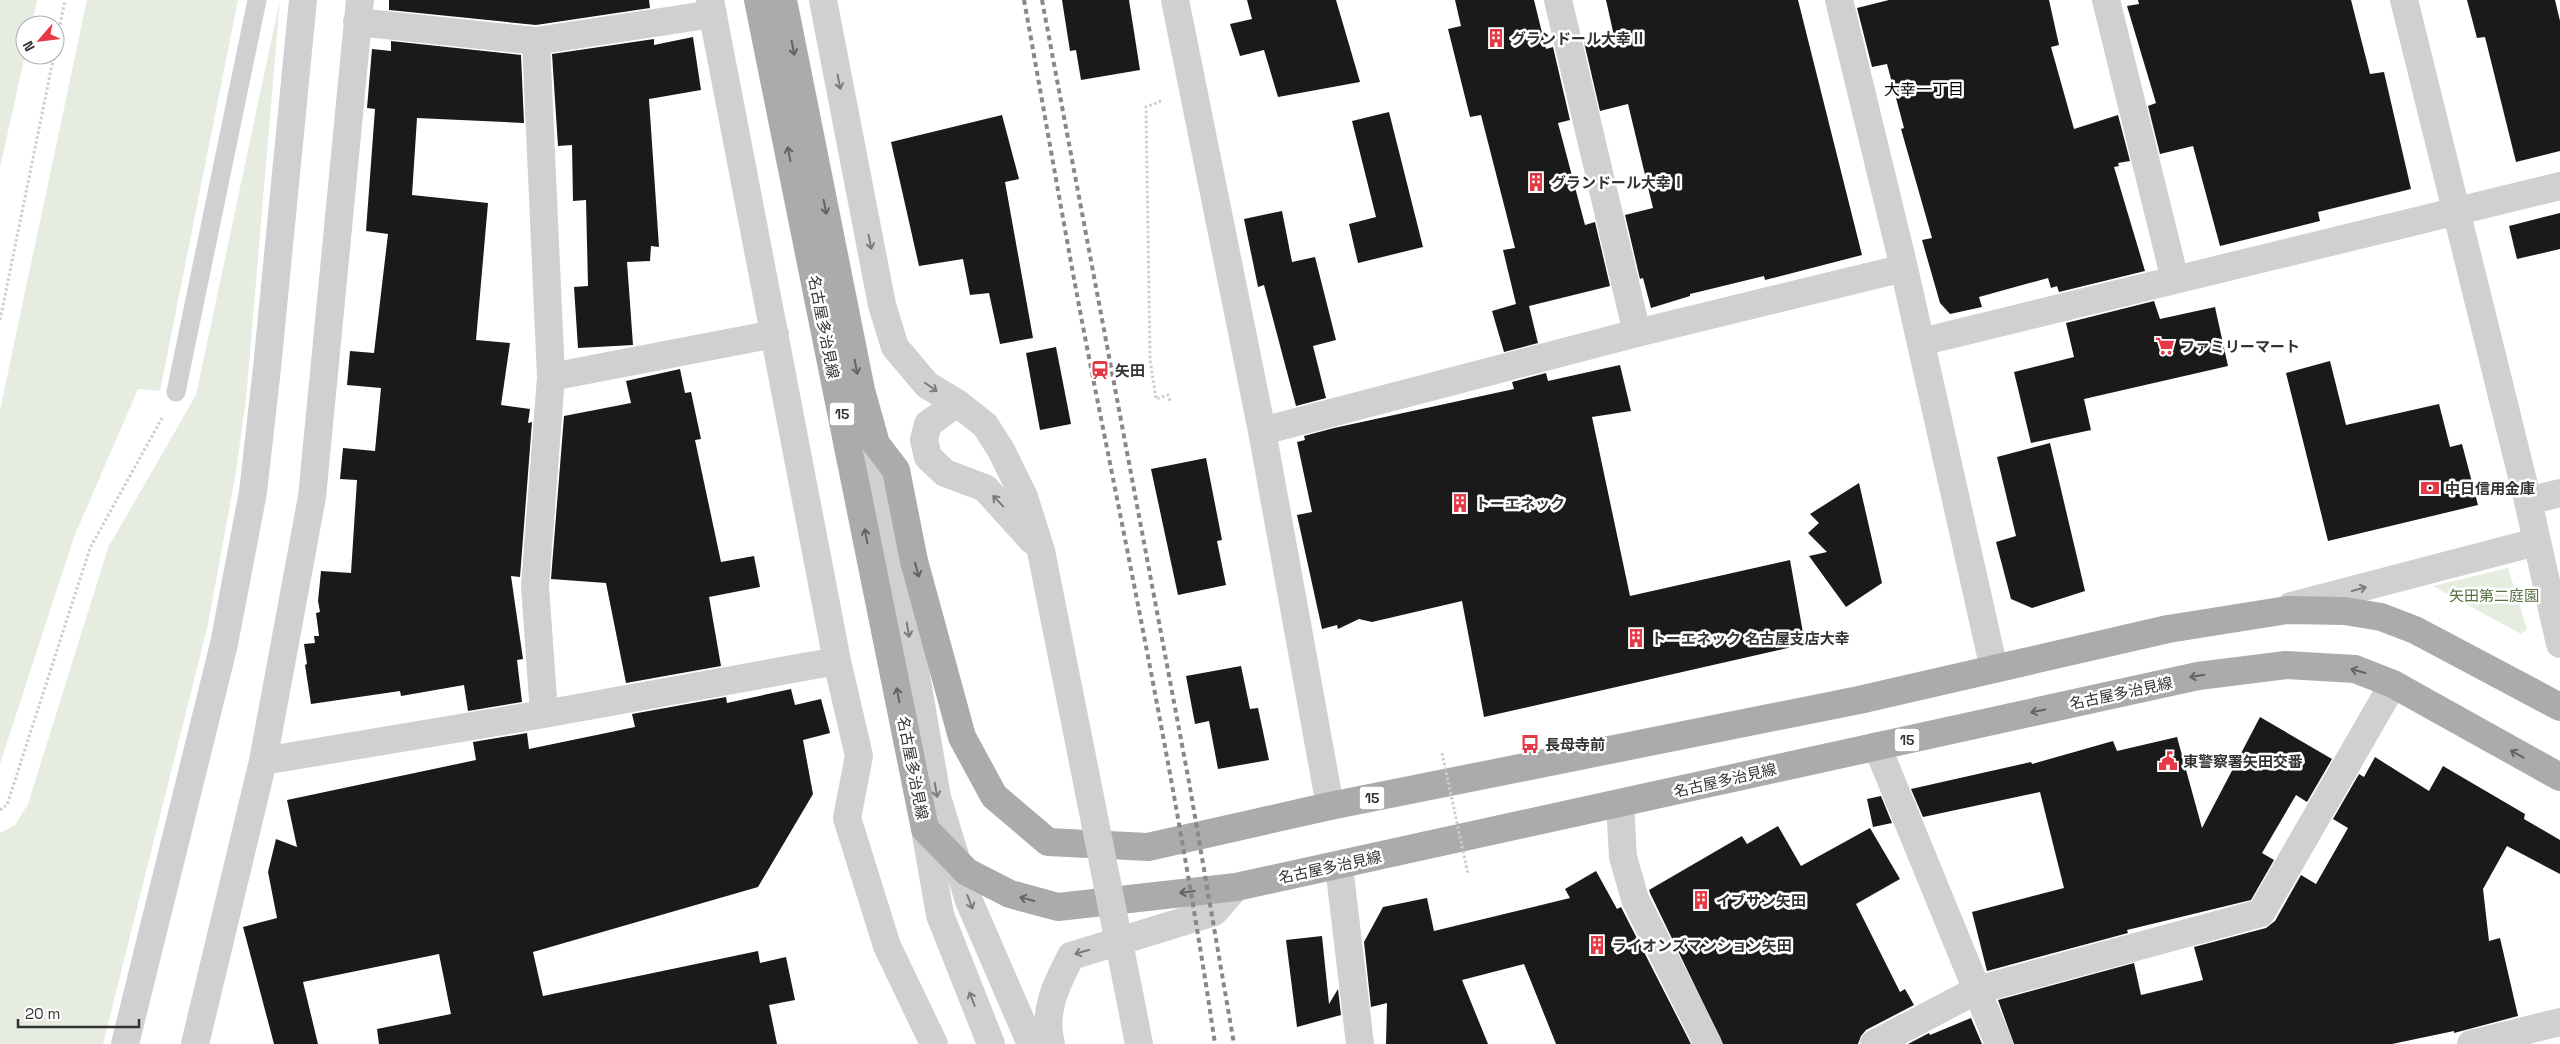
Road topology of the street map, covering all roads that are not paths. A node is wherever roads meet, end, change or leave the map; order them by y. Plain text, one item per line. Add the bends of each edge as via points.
1 (258, 0) edge
2 (303, 0) edge
3 (758, 0) edge
4 (783, 0) edge
5 (823, 0) edge
6 (1176, 0) edge
7 (1558, 0) edge
8 (1839, 0) edge
9 (2106, 0) edge
10 (2404, 0) edge
11 (712, 7) edge
12 (359, 11) edge
13 (536, 40) junction
14 (2560, 186) edge
15 (2456, 212) junction
16 (1904, 268) junction
17 (2175, 280) junction
18 (1637, 333) junction
19 (775, 334) junction
20 (1921, 342) junction
21 (551, 377) junction
22 (176, 392) road end
23 (957, 403) junction
24 (1262, 431) junction
25 (876, 444) junction
26 (2560, 493) edge
27 (2528, 501) junction
28 (2536, 542) junction
29 (1041, 551) junction
30 (2261, 614) junction
31 (2560, 644) edge
32 (838, 661) junction
33 (1994, 669) junction
34 (2393, 684) junction
35 (2560, 707) edge
36 (544, 714) junction
37 (1877, 746) junction
38 (263, 761) junction
39 (2560, 777) edge
40 (1620, 804) junction
41 (1330, 806) junction
42 (925, 829) junction
43 (954, 856) junction
44 (1339, 866) junction
45 (1236, 887) junction
46 (1977, 990) junction
47 (2560, 1022) edge
48 (1135, 1043) edge
49 (125, 1044) edge
50 (195, 1044) edge
51 (934, 1044) edge
52 (991, 1044) edge
53 (1031, 1044) edge
54 (1051, 1044) edge
55 (1360, 1044) edge
56 (1708, 1044) edge
57 (1874, 1044) edge
58 (1999, 1044) edge
59 (2471, 1044) edge

1 - 22 lane
2 - 49 street via 253,492 224,644
42 -> 3 main road, 名古屋多治見線 / 15
4 -> 25 main road, 名古屋多治見線 / 15 via 861,390
5 -> 23 street via 882,305 895,347 927,386
6 - 24 street
7 - 18 street
8 - 16 street
9 - 17 street
10 - 15 street
11 - 13 street
11 - 19 street
12 - 13 street
12 - 38 street via 312,497
13 - 21 street
14 - 15 street
15 - 17 street
15 - 27 street
16 - 18 street
16 - 20 street
17 - 20 street
18 - 24 street
19 - 21 street
19 - 32 street
20 - 33 street
21 - 36 street via 535,586
23 - 29 street via 985,425 1001,450 1024,498
29 -> 23 street via 985,488 944,473 928,457 924,440 928,424
24 - 41 street
25 -> 41 main road, 名古屋多治見線 / 15 via 896,470 914,561 962,737 994,796 1048,842 1148,847
25 -> 43 street via 936,797
26 - 27 street
27 - 28 street
30 -> 28 street
28 - 31 street
29 - 48 street, bridge via 1128,988
30 - 33 main road, 名古屋多治見線 / 15 via 2168,629
30 - 35 main road, 名古屋多治見線 / 15 via 2287,610 2346,611 2381,617 2415,630
32 - 36 street
32 - 51 street via 859,756 848,818 887,946
33 - 41 main road, 名古屋多治見線 / 15 via 1608,752
34 -> 37 main road, 名古屋多治見線 / 15 via 2355,669 2286,665 2198,676
39 -> 34 main road, 名古屋多治見線 / 15
34 - 46 street via 2261,912
36 - 38 street
37 - 40 main road, 名古屋多治見線 / 15
37 - 46 street
38 - 50 street
40 - 44 main road, 名古屋多治見線 / 15
40 - 56 street via 1623,857 1635,899
42 - 43 main road, 名古屋多治見線 / 15
52 -> 42 street via 940,916
45 -> 43 main road, 名古屋多治見線 / 15 via 1058,907 1010,894 967,872
43 -> 53 street via 969,901
44 - 45 main road, 名古屋多治見線 / 15
44 - 55 street
45 -> 54 street via 1214,912 1071,956 1053,992 1048,1032
46 - 57 street
46 - 58 street
47 - 59 street

